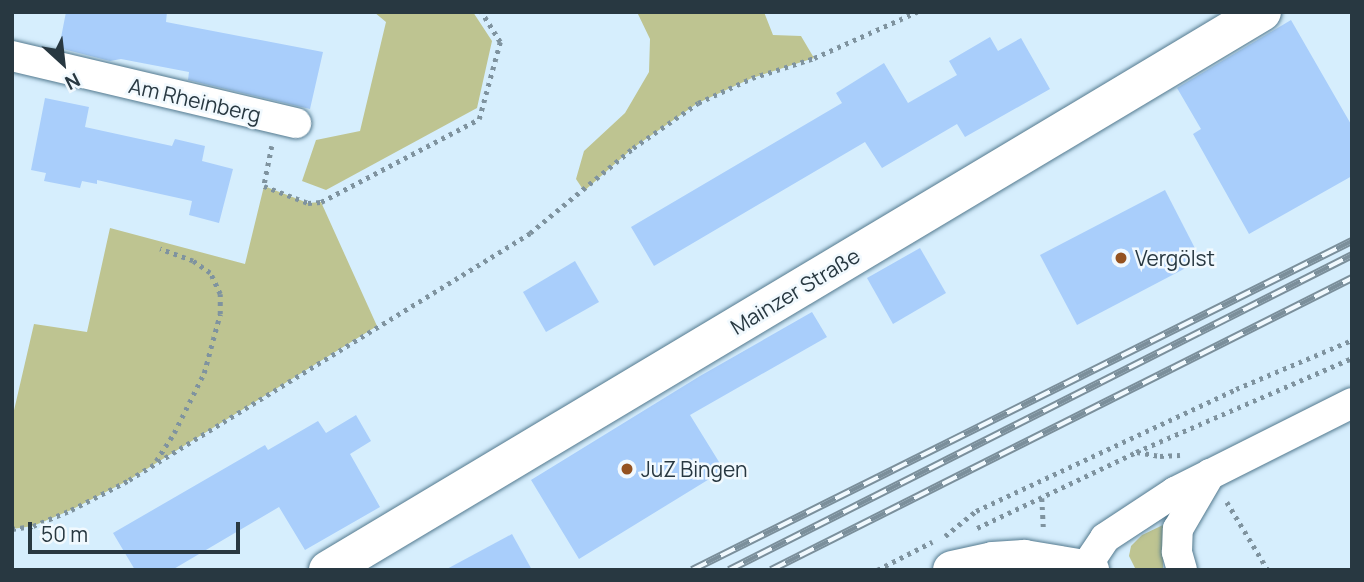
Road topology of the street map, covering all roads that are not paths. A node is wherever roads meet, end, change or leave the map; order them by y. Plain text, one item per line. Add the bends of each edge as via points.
1 (1262, 12) edge
2 (12, 57) edge
3 (286, 121) road end
4 (1352, 402) edge
5 (1210, 474) junction
6 (948, 553) edge
7 (1088, 569) edge
8 (328, 570) edge
9 (1182, 570) edge

1 - 8 main road, Mainzer Straße
2 - 3 street, Am Rheinberg
4 - 5 street
5 - 7 street via 1105,538
5 - 9 street via 1178,529
6 - 7 main road

